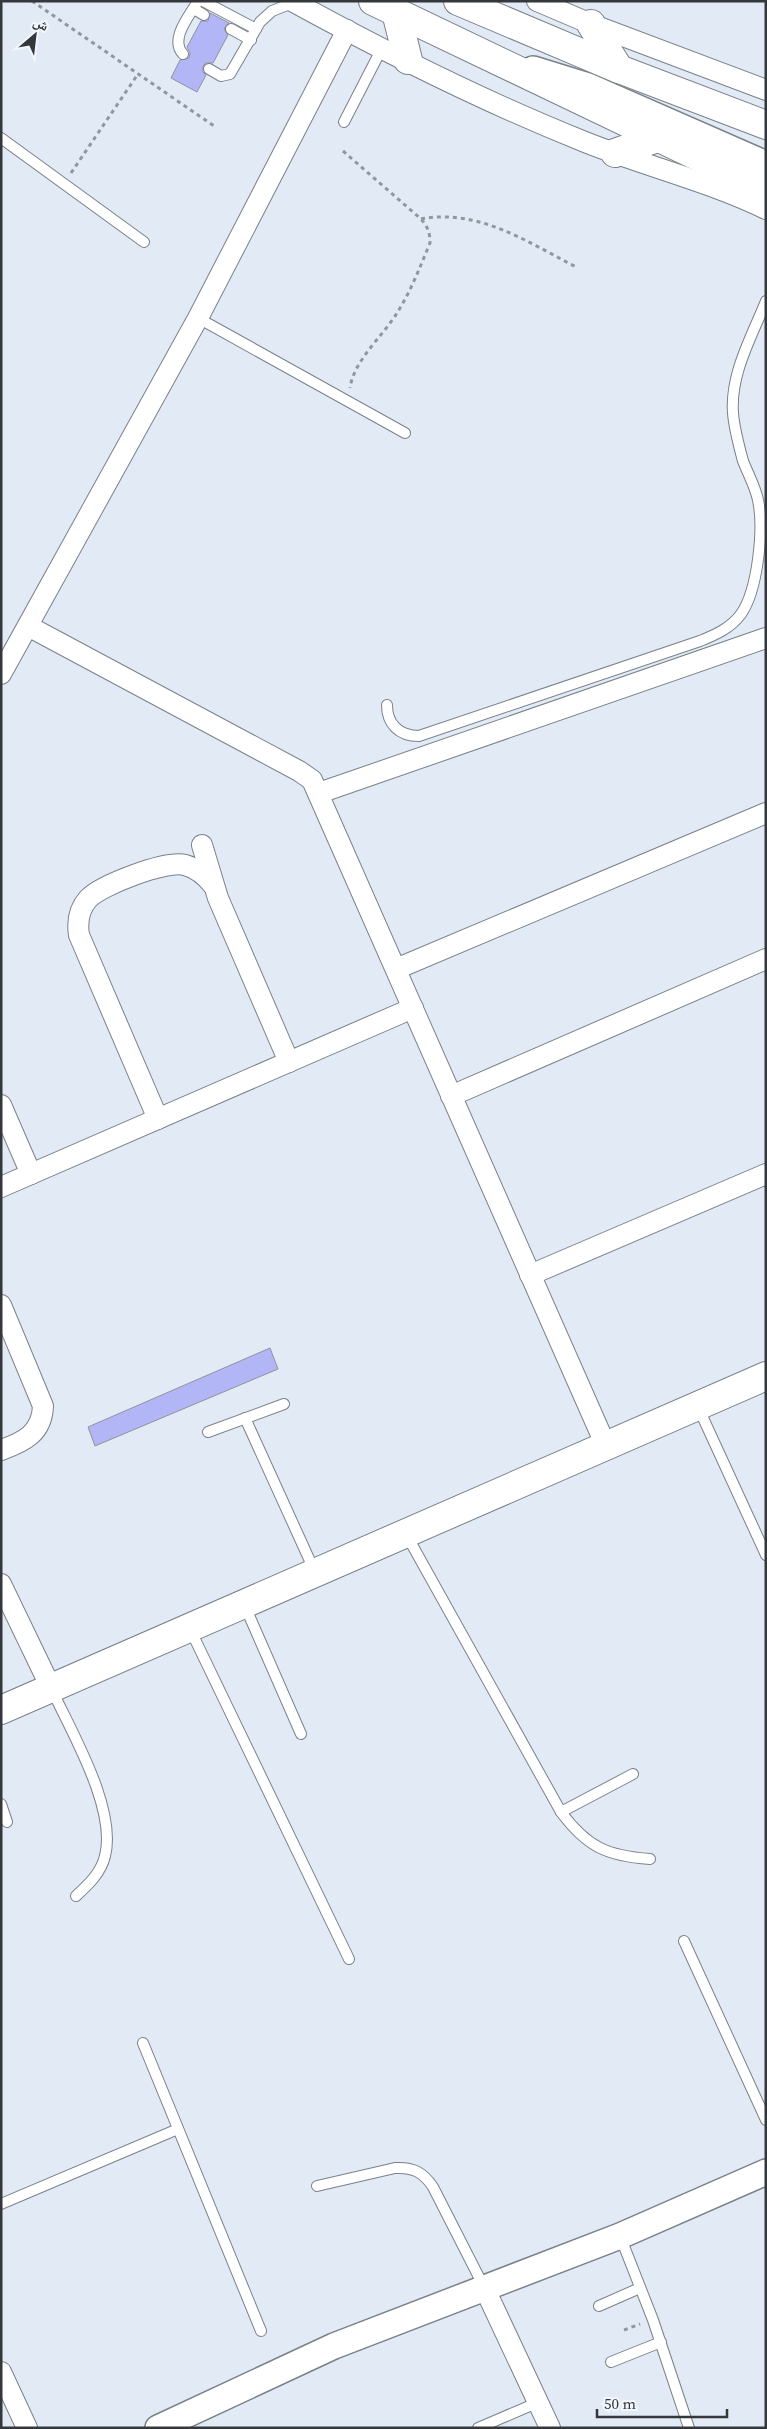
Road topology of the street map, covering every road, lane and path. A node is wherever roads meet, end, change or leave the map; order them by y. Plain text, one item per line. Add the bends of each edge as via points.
1 (32, 1) edge
2 (204, 1) edge
3 (458, 1) edge
4 (537, 1) edge
5 (294, 2) edge
6 (196, 5) edge
7 (385, 7) edge
8 (204, 15) dead end
9 (591, 24) junction
10 (231, 29) dead end
11 (256, 29) junction
12 (347, 30) junction
13 (251, 40) junction
14 (382, 48) junction
15 (184, 54) dead end
16 (408, 60) junction
17 (501, 64) junction
18 (209, 69) dead end
19 (619, 69) junction
20 (138, 74) junction
21 (766, 90) edge
22 (344, 122) dead end
23 (766, 125) edge
24 (214, 126) dead end
25 (1, 138) edge
26 (657, 138) junction
27 (343, 151) dead end
28 (615, 153) junction
29 (766, 164) edge
30 (64, 184) junction
31 (766, 189) edge
32 (766, 209) edge
33 (421, 219) junction
34 (144, 242) dead end
35 (578, 268) dead end
36 (766, 301) edge
37 (198, 318) junction
38 (349, 403) junction
39 (406, 434) dead end
40 (28, 626) junction
41 (766, 638) edge
42 (1, 674) edge
43 (387, 705) dead end
44 (319, 793) junction
45 (766, 812) edge
46 (202, 845) dead end
47 (213, 884) junction
48 (766, 959) edge
49 (396, 969) junction
50 (413, 1008) junction
51 (289, 1062) junction
52 (451, 1096) junction
53 (1, 1105) edge
54 (158, 1119) junction
55 (31, 1174) junction
56 (766, 1174) edge
57 (1, 1187) edge
58 (530, 1275) junction
59 (1, 1305) edge
60 (766, 1376) edge
61 (284, 1404) dead end
62 (698, 1406) junction
63 (244, 1418) junction
64 (208, 1432) dead end
65 (606, 1446) junction
66 (1, 1450) edge
67 (405, 1533) junction
68 (766, 1556) edge
69 (315, 1572) junction
70 (1, 1584) edge
71 (244, 1604) junction
72 (190, 1628) junction
73 (52, 1690) junction
74 (1, 1710) edge
75 (301, 1734) dead end
76 (633, 1774) dead end
77 (1, 1804) edge
78 (562, 1812) junction
79 (7, 1822) dead end
80 (650, 1859) dead end
81 (76, 1896) dead end
82 (684, 1941) dead end
83 (349, 1960) dead end
84 (143, 2043) dead end
85 (766, 2120) edge
86 (178, 2129) junction
87 (766, 2172) edge
88 (317, 2186) dead end
89 (1, 2204) edge
90 (620, 2236) junction
91 (484, 2287) junction
92 (640, 2288) junction
93 (599, 2306) dead end
94 (261, 2332) dead end
95 (661, 2342) junction
96 (610, 2362) dead end
97 (1, 2372) edge
98 (539, 2402) junction
99 (27, 2428) edge
100 (158, 2428) edge
101 (478, 2428) edge
102 (550, 2428) edge
103 (689, 2428) edge

1 - 20 path
2 - 11 lane
3 - 19 main road
4 - 9 street
5 - 11 lane via 272,11
5 - 12 street
6 - 8 lane
6 - 15 lane via 177,40
7 - 16 main road
7 - 17 main road
9 - 19 main road
9 - 21 street
10 - 13 lane
11 - 13 lane
12 - 14 street
12 - 37 street
13 - 18 lane via 230,74 221,76
14 - 16 street
14 - 22 lane
16 - 28 street via 532,119
17 - 26 main road
17 - 29 street via 545,72 588,86
19 - 23 main road
20 - 24 path
20 - 30 path
25 - 30 lane
26 - 28 main road
26 - 31 main road
27 - 33 path
28 - 32 street via 697,180
30 - 34 lane
33 - 35 path via 447,215 473,219 499,228
33 - 38 path via 429,229 430,243 397,313 355,373
36 - 43 lane via 738,372 733,399 735,426 755,487 760,524 752,585 746,604 735,621 700,641 419,736 398,730 389,719
37 - 38 lane
37 - 40 street
38 - 39 lane
40 - 42 street
40 - 44 street via 299,771 312,780
41 - 44 street
44 - 49 street
45 - 49 street
46 - 47 street
47 - 51 street
47 - 54 street via 193,868 175,864 165,866 93,894 80,912 79,935
48 - 52 street
49 - 50 street
50 - 51 street
50 - 52 street
51 - 54 street
52 - 58 street
53 - 55 street
54 - 55 street
55 - 57 street
56 - 58 street
58 - 65 street
59 - 66 street via 43,1406 41,1422 32,1435
60 - 62 main road
61 - 63 lane
62 - 65 main road
62 - 68 lane
63 - 64 lane
63 - 69 lane
65 - 67 main road
67 - 69 main road
67 - 78 lane
69 - 71 main road
70 - 73 street
71 - 72 main road
71 - 75 lane
72 - 73 main road
72 - 83 lane
73 - 74 main road
73 - 81 lane via 104,1809 108,1833 105,1857 94,1879
76 - 78 lane
77 - 79 lane
78 - 80 lane via 575,1830 597,1847 622,1857
82 - 85 lane
84 - 86 lane
86 - 89 lane
86 - 94 lane
87 - 90 street
88 - 91 lane via 395,2168 418,2170 433,2187
90 - 91 street
90 - 92 lane
91 - 98 street
91 - 100 street via 334,2346
92 - 93 lane
92 - 95 lane
95 - 96 lane
95 - 103 lane
97 - 99 street
98 - 101 lane
98 - 102 street

